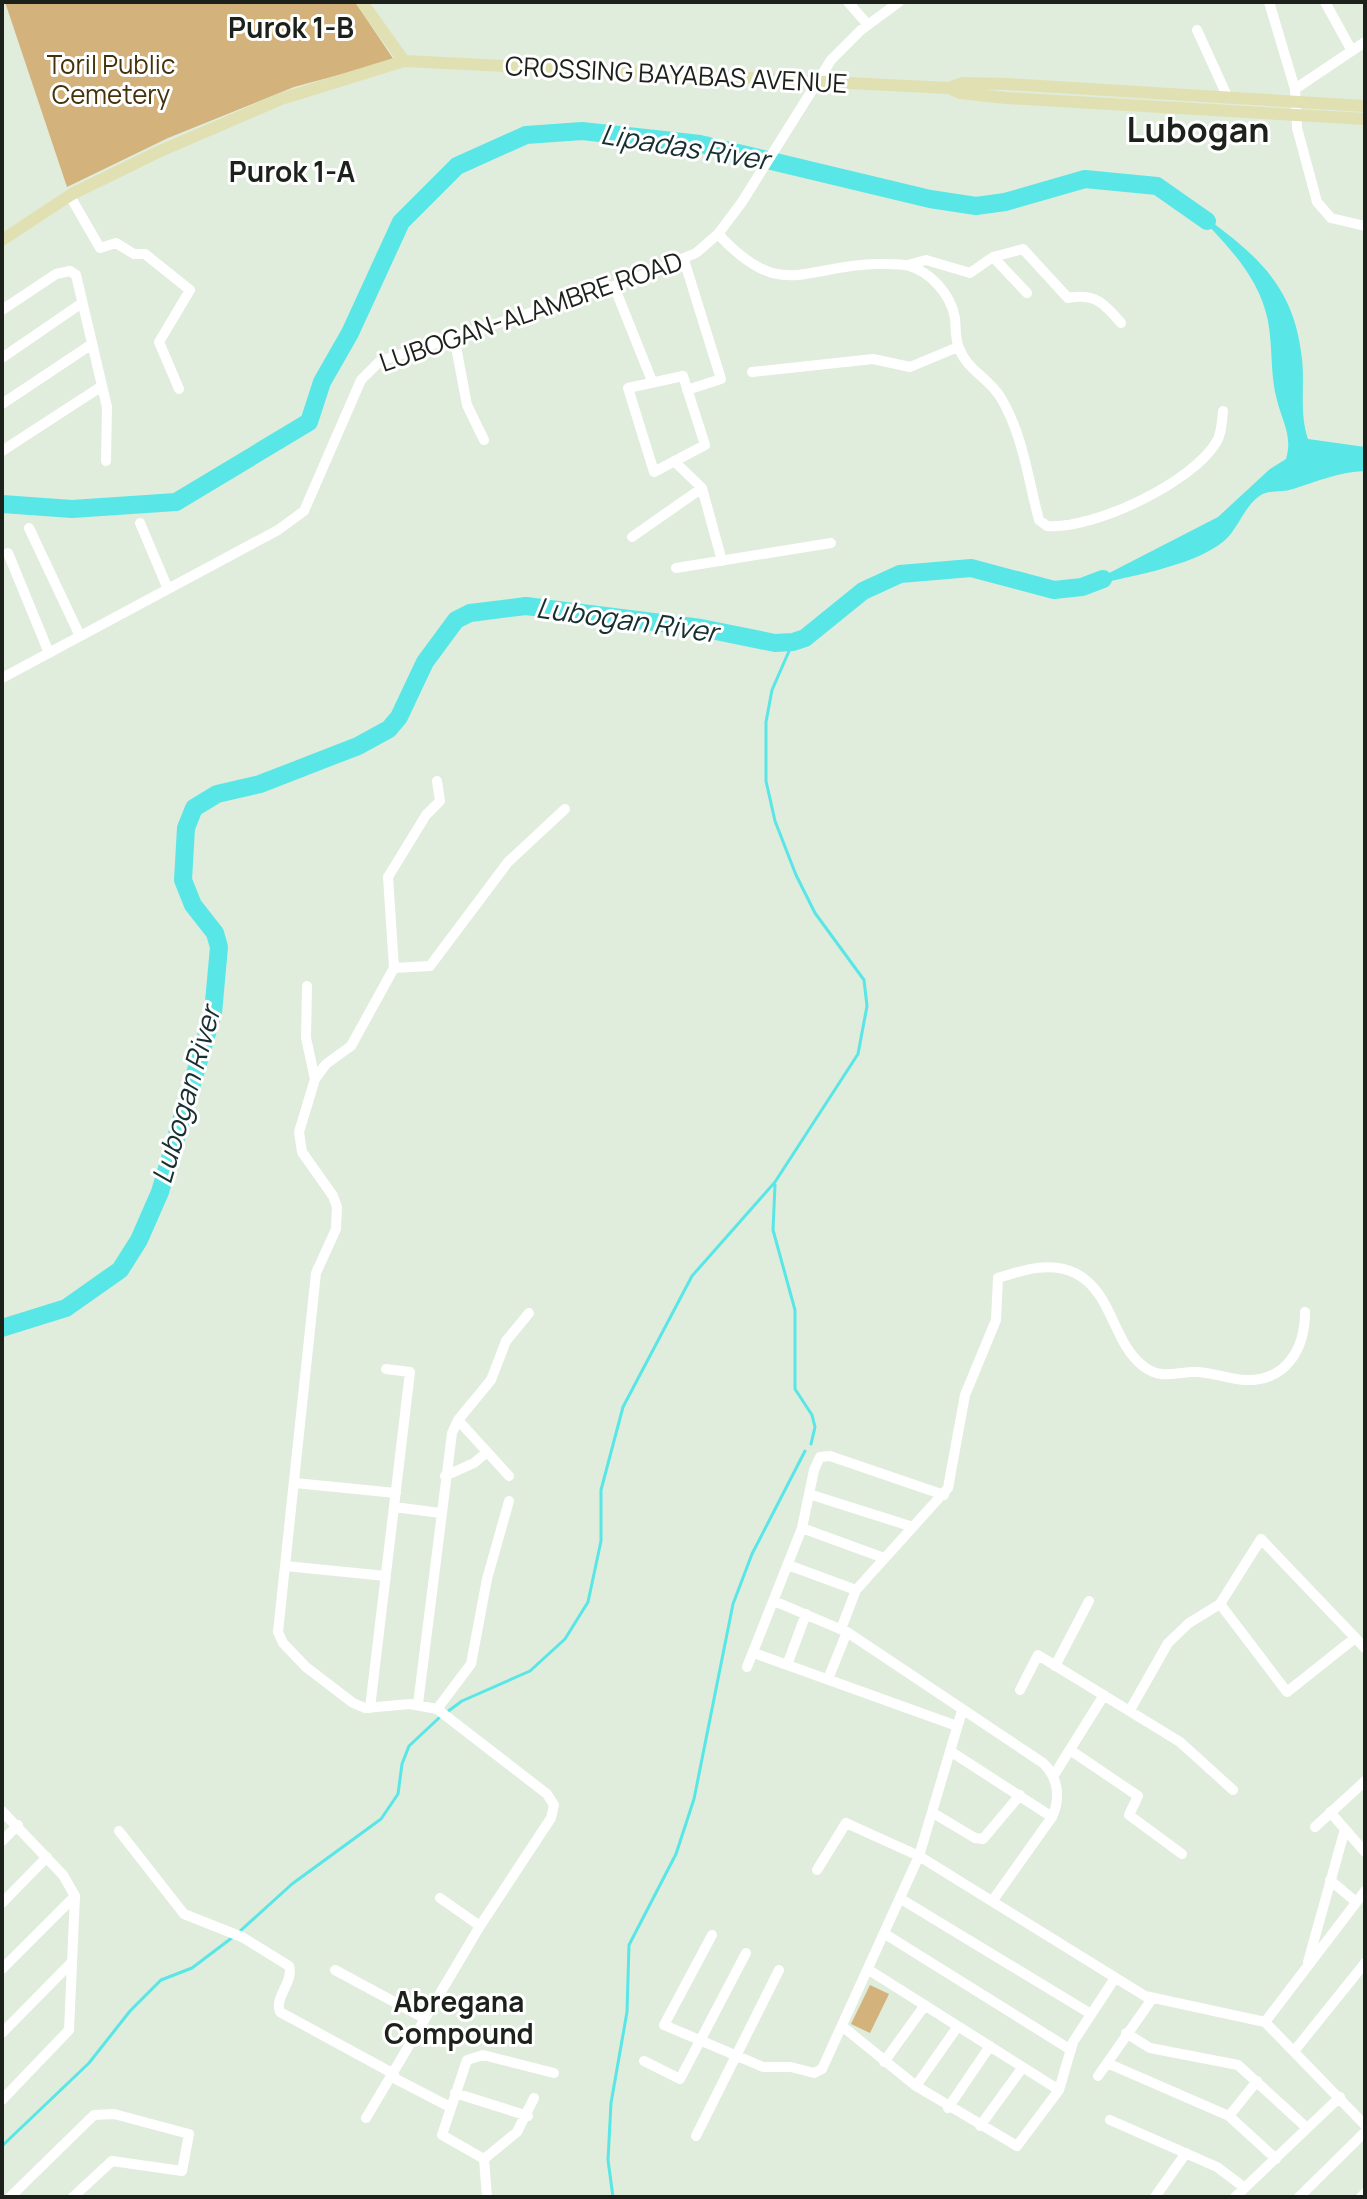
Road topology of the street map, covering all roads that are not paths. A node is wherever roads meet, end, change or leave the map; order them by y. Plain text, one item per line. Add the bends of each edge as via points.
1 (363, 2) edge
2 (848, 2) edge
3 (899, 2) edge
4 (1269, 2) edge
5 (1325, 2) edge
6 (868, 25) junction
7 (1197, 30) dead end
8 (1365, 42) edge
9 (1352, 51) junction
10 (404, 61) junction
11 (817, 82) junction
12 (949, 88) junction
13 (1228, 98) junction
14 (1295, 102) junction
15 (1365, 106) edge
16 (1365, 119) edge
17 (70, 196) junction
18 (1365, 226) edge
19 (718, 234) junction
20 (2, 240) edge
21 (993, 257) junction
22 (684, 260) junction
23 (908, 265) junction
24 (614, 286) junction
25 (1027, 293) dead end
26 (82, 303) junction
27 (2, 310) edge
28 (1121, 323) dead end
29 (454, 336) junction
30 (92, 344) junction
31 (958, 347) junction
32 (2, 358) edge
33 (752, 372) dead end
34 (652, 381) junction
35 (102, 386) junction
36 (179, 389) dead end
37 (687, 390) junction
38 (2, 404) edge
39 (1223, 411) dead end
40 (484, 440) dead end
41 (2, 451) edge
42 (106, 461) dead end
43 (674, 461) junction
44 (702, 488) junction
45 (140, 523) dead end
46 (29, 528) dead end
47 (632, 537) dead end
48 (831, 543) dead end
49 (8, 553) dead end
50 (722, 561) junction
51 (676, 568) dead end
52 (168, 589) junction
53 (80, 636) junction
54 (49, 653) junction
55 (2, 678) edge
56 (437, 781) dead end
57 (565, 809) dead end
58 (394, 968) junction
59 (307, 986) dead end
60 (315, 1079) junction
61 (1305, 1312) dead end
62 (529, 1313) dead end
63 (386, 1369) dead end
64 (458, 1420) junction
65 (487, 1452) junction
66 (445, 1476) junction
67 (509, 1476) dead end
68 (295, 1483) junction
69 (396, 1493) junction
70 (812, 1495) junction
71 (944, 1495) junction
72 (509, 1501) dead end
73 (394, 1507) junction
74 (441, 1513) junction
75 (913, 1527) junction
76 (802, 1528) junction
77 (884, 1558) junction
78 (788, 1565) junction
79 (285, 1566) junction
80 (386, 1576) junction
81 (856, 1590) junction
82 (774, 1601) junction
83 (1089, 1601) dead end
84 (1220, 1604) junction
85 (806, 1614) junction
86 (844, 1630) junction
87 (1355, 1638) junction
88 (1365, 1648) edge
89 (754, 1653) junction
90 (787, 1665) junction
91 (1055, 1666) junction
92 (747, 1667) dead end
93 (828, 1679) junction
94 (1020, 1690) dead end
95 (1104, 1695) junction
96 (418, 1704) junction
97 (370, 1708) junction
98 (437, 1709) junction
99 (1130, 1710) junction
100 (962, 1711) junction
101 (957, 1726) junction
102 (1070, 1750) junction
103 (950, 1751) junction
104 (1054, 1775) junction
105 (1364, 1782) edge
106 (1233, 1790) dead end
107 (1020, 1795) junction
108 (2, 1811) edge
109 (1330, 1812) junction
110 (933, 1813) junction
111 (1052, 1817) junction
112 (18, 1825) junction
113 (1315, 1827) dead end
114 (1345, 1829) junction
115 (119, 1831) dead end
116 (2, 1841) edge
117 (1365, 1852) edge
118 (1182, 1854) dead end
119 (919, 1856) junction
120 (47, 1857) junction
121 (817, 1870) dead end
122 (1330, 1880) junction
123 (1365, 1891) edge
124 (75, 1896) junction
125 (440, 1898) dead end
126 (901, 1899) junction
127 (993, 1900) junction
128 (1356, 1902) junction
129 (2, 1903) edge
130 (480, 1926) junction
131 (885, 1934) junction
132 (712, 1935) dead end
133 (746, 1953) dead end
134 (1365, 1963) edge
135 (70, 1964) junction
136 (2, 1969) edge
137 (335, 1970) dead end
138 (779, 1970) dead end
139 (869, 1970) junction
140 (1306, 1970) junction
141 (1115, 1978) junction
142 (1152, 1999) junction
143 (925, 2005) junction
144 (1091, 2014) junction
145 (424, 2018) junction
146 (1265, 2022) junction
147 (842, 2026) junction
148 (958, 2026) junction
149 (2, 2033) edge
150 (1126, 2033) junction
151 (700, 2040) junction
152 (990, 2046) junction
153 (1071, 2050) junction
154 (1295, 2050) junction
155 (736, 2056) junction
156 (644, 2061) dead end
157 (884, 2062) junction
158 (1107, 2063) junction
159 (1023, 2067) junction
160 (554, 2073) dead end
161 (393, 2075) junction
162 (1098, 2076) dead end
163 (1257, 2081) junction
164 (916, 2086) junction
165 (1059, 2090) junction
166 (455, 2093) junction
167 (1340, 2097) junction
168 (534, 2098) dead end
169 (2, 2100) edge
170 (450, 2107) junction
171 (948, 2108) junction
172 (528, 2116) junction
173 (1229, 2116) junction
174 (366, 2118) dead end
175 (1110, 2120) dead end
176 (1365, 2125) edge
177 (980, 2126) junction
178 (1307, 2128) junction
179 (1365, 2132) edge
180 (696, 2136) dead end
181 (1186, 2153) junction
182 (484, 2159) junction
183 (1276, 2159) junction
184 (1245, 2188) junction
185 (10, 2197) edge
186 (73, 2197) edge
187 (487, 2197) edge
188 (1155, 2197) edge
189 (1235, 2197) edge
190 (1299, 2197) edge

1 - 10 main road
2 - 6 street
3 - 6 street, LUBOGAN-ALAMBRE ROAD
4 - 14 street
5 - 9 street
6 - 11 street, LUBOGAN-ALAMBRE ROAD via 838,51
7 - 13 street
8 - 9 street
9 - 14 street
10 - 11 main road, CROSSING BAYABAS AVENUE
10 - 17 main road via 254,110
11 - 12 main road, CROSSING BAYABAS AVENUE
11 - 19 street, LUBOGAN-ALAMBRE ROAD
12 - 13 main road, CROSSING BAYABAS AVENUE via 962,83 1007,84
12 - 14 main road, CROSSING BAYABAS AVENUE via 1006,98
13 - 14 main road, CROSSING BAYABAS AVENUE
14 - 15 main road, CROSSING BAYABAS AVENUE
14 - 16 main road, CROSSING BAYABAS AVENUE
14 - 18 street via 1313,191 1323,211 1339,222
17 - 20 main road
17 - 36 street via 100,248 116,243 145,254 190,290 159,342
19 - 22 street, LUBOGAN-ALAMBRE ROAD
19 - 23 street via 747,263 771,273
21 - 23 street via 970,273 926,260
21 - 25 street
21 - 28 street via 1023,249 1068,298 1101,300
22 - 24 street, LUBOGAN-ALAMBRE ROAD
22 - 37 street via 721,379
23 - 31 street via 927,275 949,299
24 - 29 street, LUBOGAN-ALAMBRE ROAD
24 - 34 street
26 - 27 street via 76,275 65,271
26 - 30 street
26 - 32 street
29 - 40 street via 467,405
29 - 52 street, LUBOGAN-ALAMBRE ROAD via 392,356 368,370 304,511
30 - 35 street
30 - 38 street
31 - 33 street via 904,368 873,359
31 - 39 street via 1008,410 1039,520 1047,526 1123,512 1185,475 1215,444
34 - 37 street via 683,376
34 - 43 street via 628,388 634,414 654,472
35 - 41 street
35 - 42 street
37 - 43 street via 705,445
43 - 44 street
44 - 47 street
44 - 50 street
45 - 52 street
46 - 53 street
48 - 50 street
49 - 54 street
50 - 51 street
52 - 53 street, LUBOGAN-ALAMBRE ROAD
53 - 54 street, LUBOGAN-ALAMBRE ROAD
54 - 55 street, LUBOGAN-ALAMBRE ROAD
56 - 58 street via 440,801 426,815 386,885
57 - 58 street via 508,862 430,966
58 - 60 street via 351,1046
59 - 60 street via 306,1038
60 - 68 street via 298,1143 333,1196 338,1217 316,1273
61 - 71 street via 1300,1349 1278,1372 1244,1380 1193,1372 1167,1376 1146,1369 1131,1354 1103,1301 1076,1274 1039,1267 998,1278 996,1320 965,1395 953,1474
62 - 64 street via 502,1347 491,1380
63 - 69 street via 410,1372
64 - 65 street
64 - 66 street
65 - 66 street
65 - 67 street
66 - 74 street
68 - 69 street
68 - 79 street
69 - 73 street
70 - 71 street via 816,1462 824,1456
70 - 75 street
70 - 76 street
71 - 75 street
72 - 98 street via 471,1664
73 - 74 street
73 - 80 street
74 - 96 street
75 - 77 street
76 - 77 street
76 - 78 street
77 - 81 street
78 - 81 street
78 - 82 street
79 - 80 street
79 - 97 street via 278,1623 283,1643 345,1698
80 - 97 street
81 - 86 street
82 - 85 street
82 - 89 street
83 - 91 street
84 - 87 street via 1287,1692
84 - 87 street via 1261,1539
84 - 99 street via 1177,1632
85 - 86 street
85 - 90 street
86 - 93 street
86 - 100 street
87 - 88 street
89 - 90 street
89 - 92 street
90 - 93 street
91 - 94 street via 1038,1655
91 - 95 street
93 - 101 street
95 - 99 street
95 - 102 street
96 - 97 street
96 - 98 street
98 - 130 street via 547,1794 554,1805 551,1818
99 - 106 street via 1195,1753
100 - 101 street
100 - 104 street
101 - 103 street
102 - 104 street
102 - 118 street via 1138,1796 1129,1815
103 - 107 street
103 - 110 street
104 - 111 street via 1057,1801
105 - 109 street
107 - 110 street via 983,1839
107 - 111 street
108 - 112 street
109 - 113 street
109 - 114 street
110 - 119 street
111 - 127 street
112 - 116 street
112 - 120 street
114 - 117 street
114 - 122 street
115 - 161 street via 184,1914 242,1937 289,1966 277,2005 280,2012
119 - 121 street via 846,1823
119 - 126 street
119 - 127 street
120 - 124 street
120 - 129 street
122 - 128 street
122 - 140 street
123 - 128 street
124 - 135 street
124 - 136 street
125 - 130 street
126 - 131 street
126 - 144 street
127 - 141 street
128 - 140 street
130 - 145 street
131 - 139 street
131 - 153 street
132 - 151 street via 664,2025
133 - 151 street
134 - 154 street
135 - 149 street
135 - 169 street via 69,2030
137 - 145 street
138 - 155 street
139 - 143 street
139 - 147 street
140 - 146 street
141 - 142 street
141 - 144 street
142 - 146 street
142 - 150 street
143 - 148 street
143 - 157 street
144 - 153 street
145 - 161 street
146 - 154 street
147 - 155 street via 822,2069 814,2073 763,2067
147 - 157 street
148 - 152 street
148 - 164 street
150 - 158 street
150 - 163 street via 1150,2048 1232,2062
151 - 155 street
151 - 156 street via 680,2079
152 - 159 street
152 - 171 street
153 - 165 street
154 - 167 street
155 - 180 street
157 - 164 street
158 - 162 street
158 - 173 street
159 - 165 street
159 - 177 street
160 - 166 street via 476,2055 467,2060
161 - 170 street
161 - 174 street
163 - 173 street
163 - 178 street
164 - 171 street
165 - 177 street via 1019,2145
166 - 170 street
166 - 172 street
167 - 176 street
167 - 178 street
168 - 172 street
170 - 182 street via 442,2135
171 - 177 street
172 - 182 street
173 - 183 street
175 - 181 street
178 - 183 street
179 - 190 street
181 - 184 street
181 - 188 street
182 - 187 street
183 - 184 street
184 - 189 street
185 - 186 street via 94,2115 114,2114 189,2134 182,2171 112,2161

